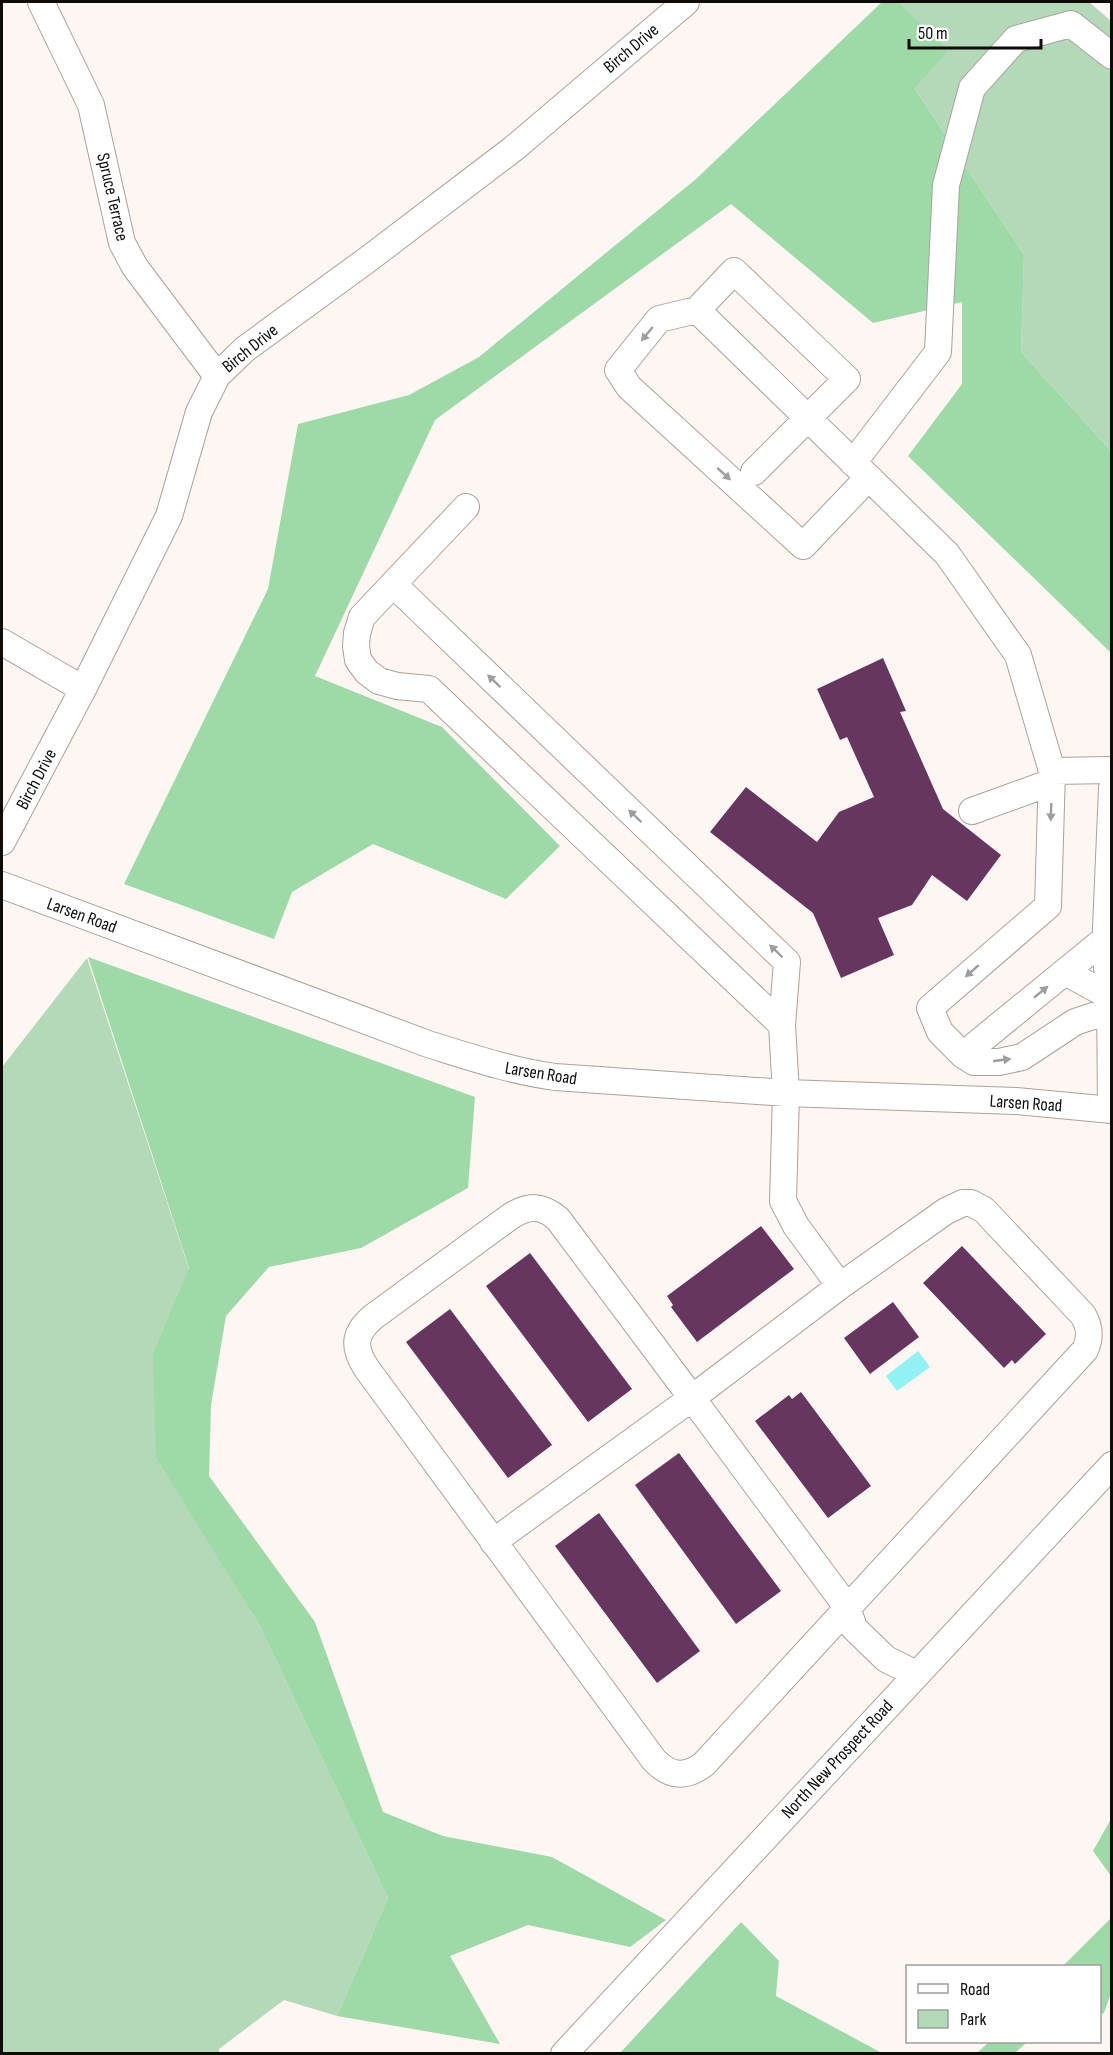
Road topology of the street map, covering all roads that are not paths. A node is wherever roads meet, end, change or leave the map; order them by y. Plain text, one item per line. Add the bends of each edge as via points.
1 (41, 2) edge
2 (686, 2) edge
3 (1112, 56) edge
4 (697, 310) junction
5 (217, 376) junction
6 (808, 418) junction
7 (861, 470) junction
8 (754, 472) dead end
9 (466, 507) dead end
10 (393, 584) junction
11 (2, 642) edge
12 (84, 689) junction
13 (1112, 770) edge
14 (1052, 776) junction
15 (1112, 788) edge
16 (972, 811) dead end
17 (2, 842) edge
18 (2, 885) edge
19 (1105, 939) junction
20 (1065, 972) junction
21 (1111, 1006) edge
22 (782, 1025) junction
23 (963, 1055) junction
24 (786, 1094) junction
25 (1111, 1110) edge
26 (840, 1286) junction
27 (692, 1398) junction
28 (1112, 1466) edge
29 (493, 1542) junction
30 (847, 1607) junction
31 (916, 1674) junction
32 (564, 2054) edge

1 - 5 street, Spruce Terrace via 91,105 122,243 135,267
2 - 5 street, Birch Drive via 513,149 245,349
3 - 7 street via 1071,24 1016,39 972,88 946,185 938,352
4 - 6 street
4 - 6 street via 734,271 847,379
4 -> 7 street via 659,319 618,370 629,387 803,546
5 - 12 street, Birch Drive via 199,412 169,516
6 - 7 street
6 - 8 street
7 - 14 street via 947,554 1018,654
9 - 10 street
22 -> 10 street via 787,962
10 - 22 street via 362,617 357,633 358,660 367,672 379,681 397,686 429,689
11 - 12 street
12 - 17 street, Birch Drive
13 - 14 street
14 - 16 street
14 -> 23 street via 1048,906 930,1008 940,1032
15 - 19 street
18 - 24 street, Larsen Road via 416,1040 499,1067 555,1077
19 - 20 street
19 - 21 street
20 - 21 street
23 -> 20 street
23 -> 21 street via 974,1062 1022,1057 1075,1022
21 - 25 street
22 - 24 street
24 - 25 street, Larsen Road via 1016,1101
24 - 26 street via 783,1201 796,1226
26 - 27 street
26 - 30 street via 955,1205 971,1203 984,1210 1083,1315 1089,1331 1089,1341 1078,1359
27 - 29 street
27 - 29 street via 558,1219 540,1208 525,1208 512,1216 373,1317 357,1341 367,1369
27 - 30 street
28 - 31 street, North New Prospect Road
29 - 30 street via 654,1760 679,1775 704,1764
30 - 31 street via 854,1628 862,1636 886,1659
31 - 32 street, North New Prospect Road

